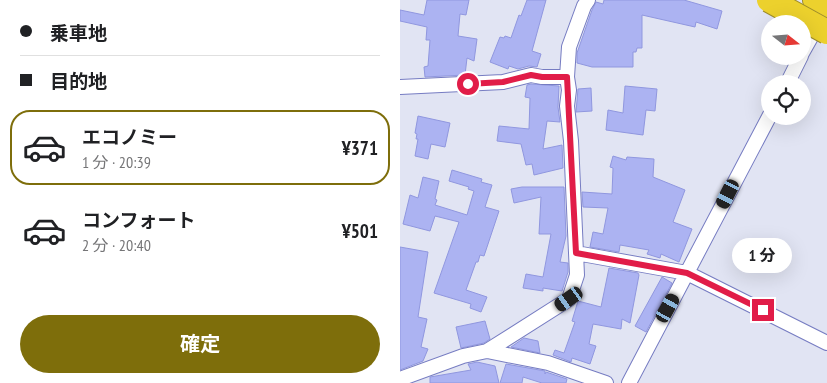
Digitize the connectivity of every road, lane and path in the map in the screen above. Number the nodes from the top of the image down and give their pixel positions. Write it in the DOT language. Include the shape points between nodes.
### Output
graph roads {
  1 [pos="588,0"];
  2 [pos="769,0"];
  3 [pos="816,0"];
  4 [pos="827,7"];
  5 [pos="827,32"];
  6 [pos="811,36"];
  7 [pos="567,77"];
  8 [pos="400,87"];
  9 [pos="765,125"];
  10 [pos="576,253"];
  11 [pos="687,273"];
  12 [pos="827,343"];
  13 [pos="487,351"];
  14 [pos="400,379"];
  15 [pos="606,383"];
  16 [pos="629,383"];
  1 -- 7 [label="street" via="569,47"];
  2 -- 5 [label="highway, bridge"];
  3 -- 4 [label="highway"];
  4 -- 6 [label="street"];
  7 -- 8 [label="street" via="531,75 503,82"];
  7 -- 10 [label="street"];
  9 -- 11 [label="street"];
  10 -- 11 [label="street"];
  10 -- 13 [label="street" via="576,275 569,299"];
  11 -- 12 [label="street"];
  11 -- 16 [label="street"];
  13 -- 14 [label="street" via="463,356"];
  13 -- 15 [label="street" via="548,363"];
}
